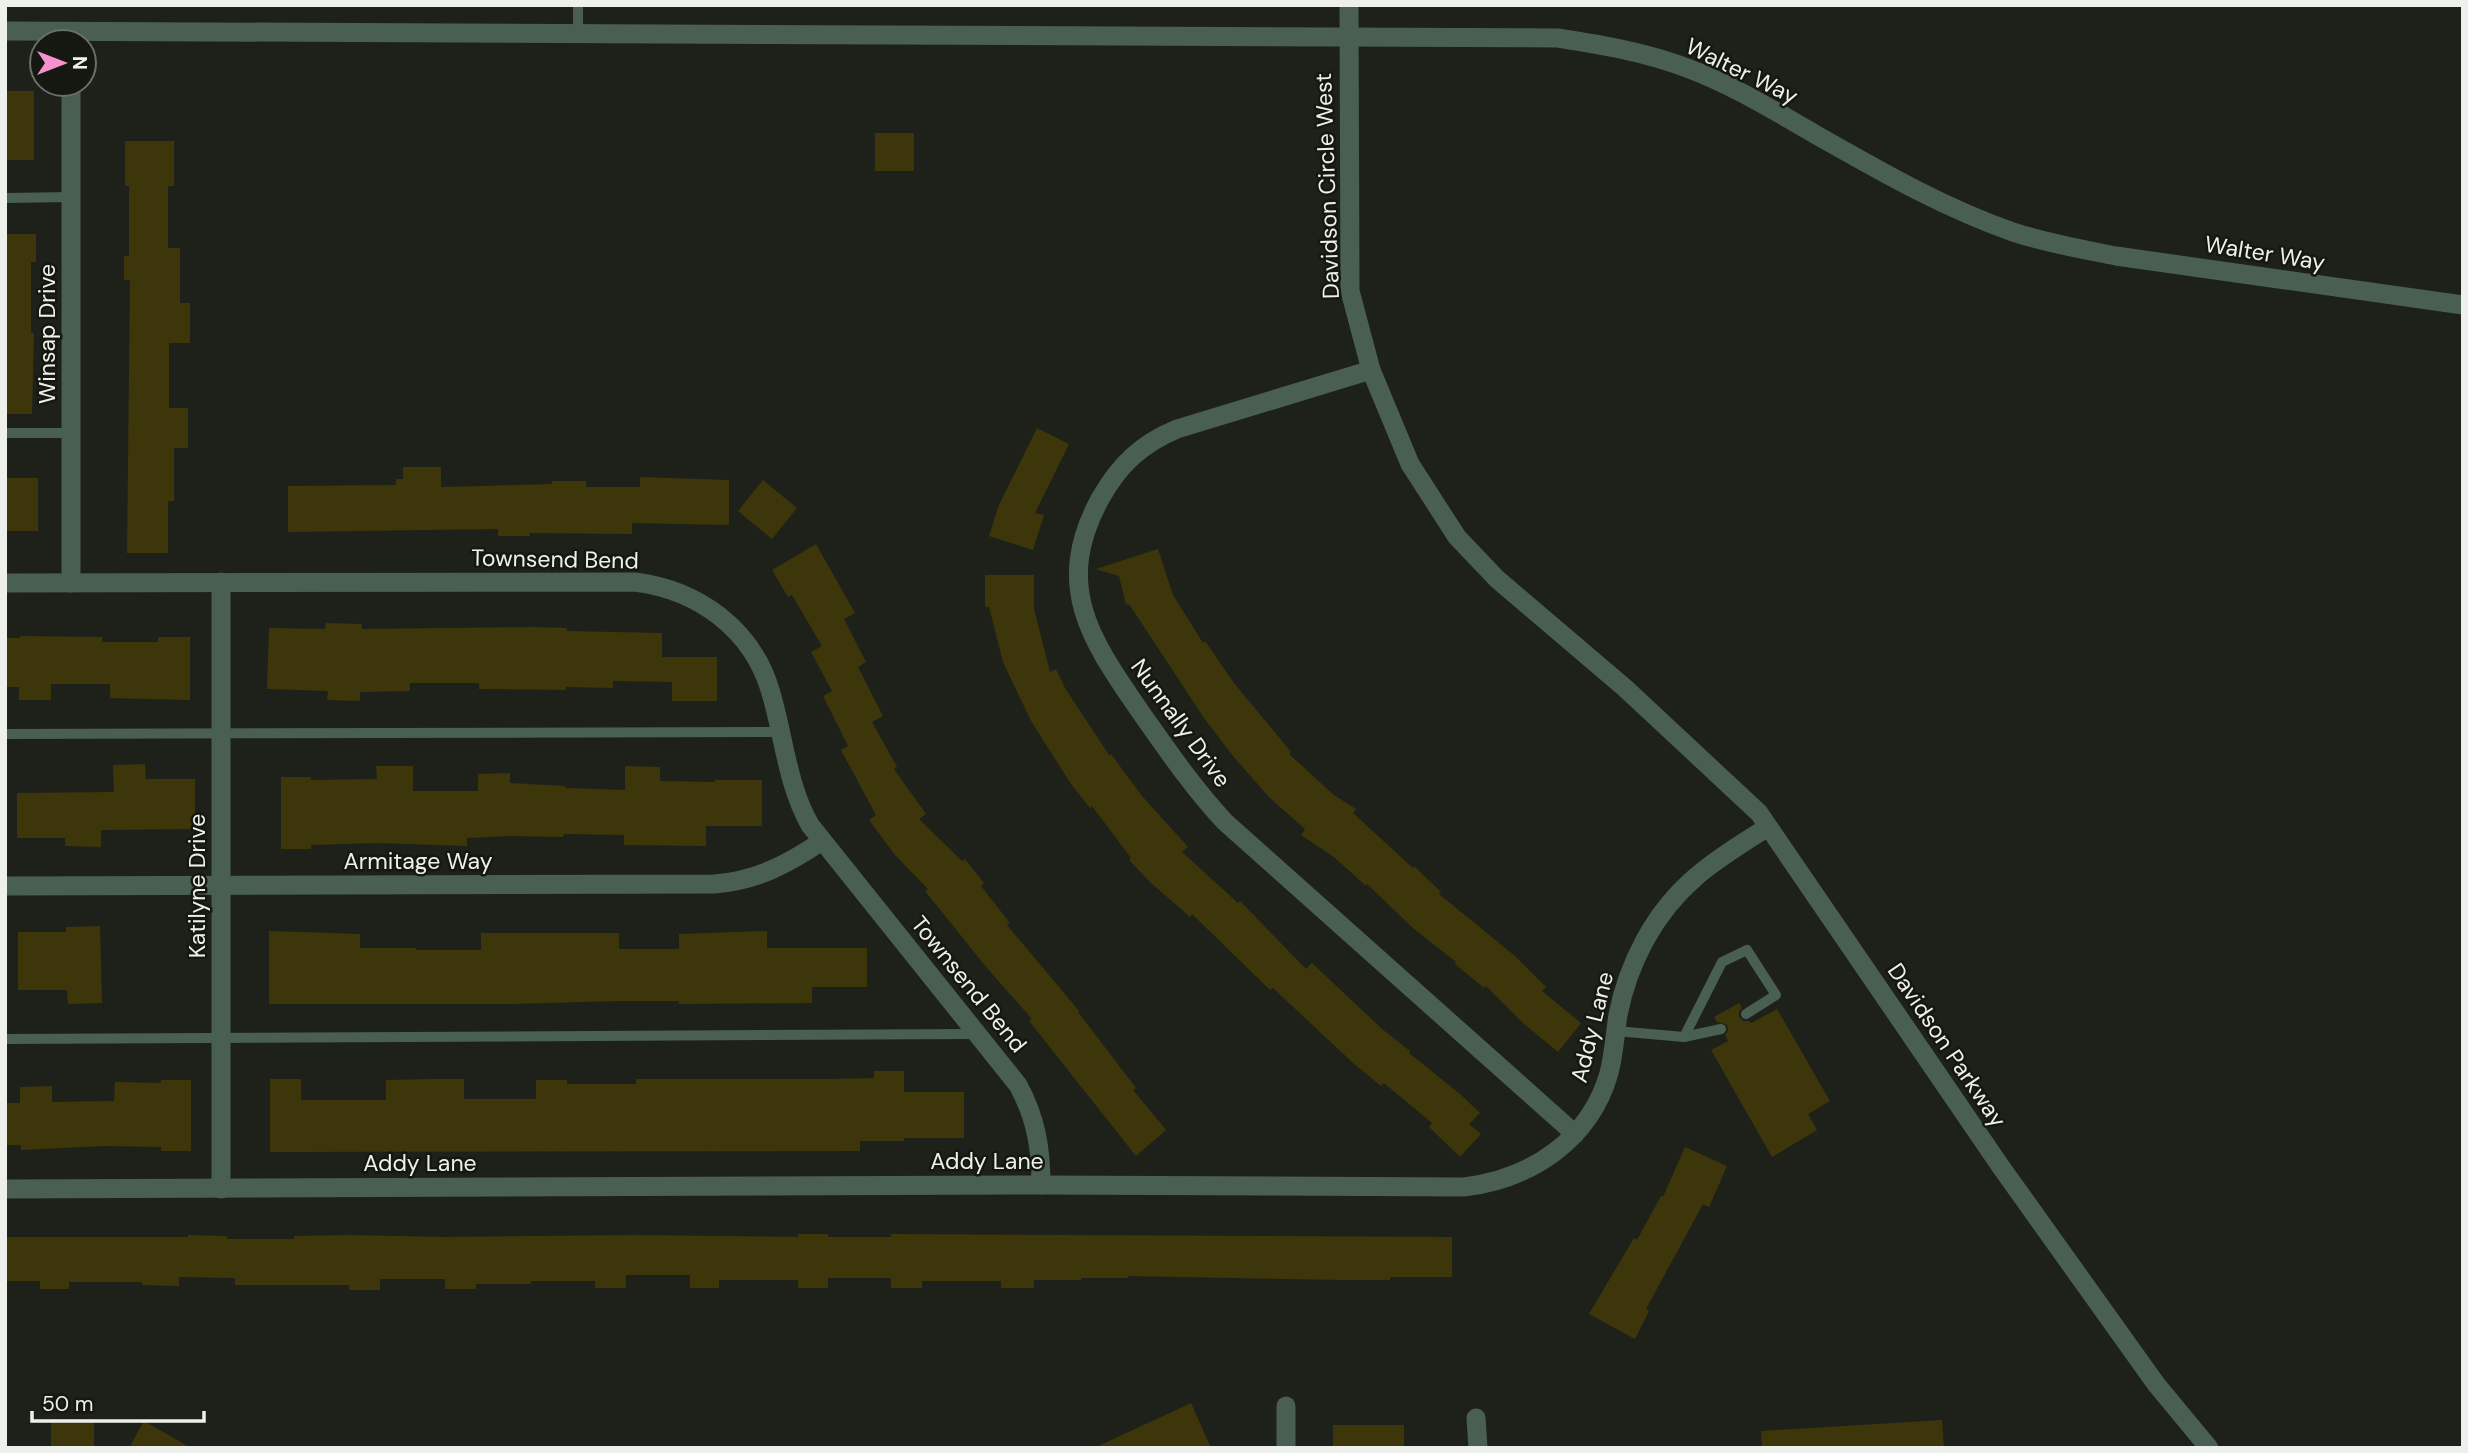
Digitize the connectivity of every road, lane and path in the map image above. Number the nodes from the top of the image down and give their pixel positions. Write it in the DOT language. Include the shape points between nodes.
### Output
graph roads {
  1 [pos="578,5"];
  2 [pos="1349,5"];
  3 [pos="5,31"];
  4 [pos="28,33"];
  5 [pos="578,33"];
  6 [pos="1349,35"];
  7 [pos="98,37"];
  8 [pos="71,98"];
  9 [pos="71,197"];
  10 [pos="5,198"];
  11 [pos="2463,306"];
  12 [pos="1371,370"];
  13 [pos="5,433"];
  14 [pos="71,433"];
  15 [pos="221,582"];
  16 [pos="5,583"];
  17 [pos="71,583"];
  18 [pos="1625,688"];
  19 [pos="780,732"];
  20 [pos="221,733"];
  21 [pos="5,734"];
  22 [pos="1768,827"];
  23 [pos="822,841"];
  24 [pos="5,886"];
  25 [pos="222,886"];
  26 [pos="1746,1014"];
  27 [pos="1721,1029"];
  28 [pos="1616,1031"];
  29 [pos="979,1034"];
  30 [pos="1684,1037"];
  31 [pos="221,1038"];
  32 [pos="5,1039"];
  33 [pos="1575,1134"];
  34 [pos="1041,1185"];
  35 [pos="5,1189"];
  36 [pos="221,1189"];
  37 [pos="1286,1406"];
  38 [pos="1476,1418"];
  39 [pos="1286,1448"];
  40 [pos="1478,1448"];
  41 [pos="2209,1448"];
  1 -- 5 [label="lane"];
  2 -- 6 [label="street, Davidson Circle West"];
  3 -- 4 [label="street, Walter Way"];
  5 -- 6 [label="street, Walter Way"];
  5 -- 7 [label="street, Walter Way"];
  6 -- 11 [label="street, Walter Way" via="1531,36 1620,48 1719,81 1914,189 2013,232 2116,256"];
  6 -- 12 [label="street, Davidson Circle West" via="1350,291"];
  8 -- 9 [label="street, Winsap Drive"];
  9 -- 10 [label="lane"];
  9 -- 14 [label="street, Winsap Drive"];
  12 -- 18 [label="street, Davidson Circle West" via="1410,464 1457,537 1497,579"];
  12 -- 33 [label="street, Nunnally Drive" via="1177,429 1131,456 1110,482 1087,529 1079,572 1085,615 1105,660 1183,773 1225,822"];
  13 -- 14 [label="lane"];
  14 -- 17 [label="street, Winsap Drive"];
  15 -- 17 [label="street, Townsend Bend"];
  15 -- 19 [label="street, Townsend Bend" via="635,582 660,586 703,604 740,635 766,679"];
  15 -- 20 [label="street, Katilyne Drive"];
  16 -- 17 [label="street, Townsend Bend"];
  18 -- 22 [label="street, Davidson Parkway" via="1740,794"];
  19 -- 20 [label="lane"];
  19 -- 23 [label="street, Townsend Bend" via="800,806"];
  20 -- 21 [label="lane"];
  20 -- 25 [label="street, Katilyne Drive"];
  22 -- 28 [label="street, Addy Lane" via="1702,870 1659,917 1633,965"];
  22 -- 41 [label="street, Davidson Parkway" via="2001,1167 2156,1384"];
  23 -- 25 [label="street, Armitage Way" via="777,868 744,880 714,884"];
  23 -- 29 [label="street, Townsend Bend"];
  24 -- 25 [label="street, Armitage Way"];
  25 -- 31 [label="street, Katilyne Drive"];
  26 -- 30 [label="lane" via="1776,995 1747,950 1722,962"];
  27 -- 30 [label="lane"];
  28 -- 30 [label="lane"];
  28 -- 33 [label="street, Addy Lane" via="1604,1088"];
  29 -- 31 [label="lane"];
  29 -- 34 [label="street, Townsend Bend" via="1011,1075 1029,1108 1039,1143"];
  31 -- 32 [label="lane"];
  31 -- 36 [label="street, Katilyne Drive"];
  33 -- 34 [label="street, Addy Lane" via="1550,1157 1518,1175 1464,1187"];
  34 -- 36 [label="street, Addy Lane"];
  35 -- 36 [label="street, Addy Lane"];
  37 -- 39 [label="street"];
  38 -- 40 [label="street"];
}
